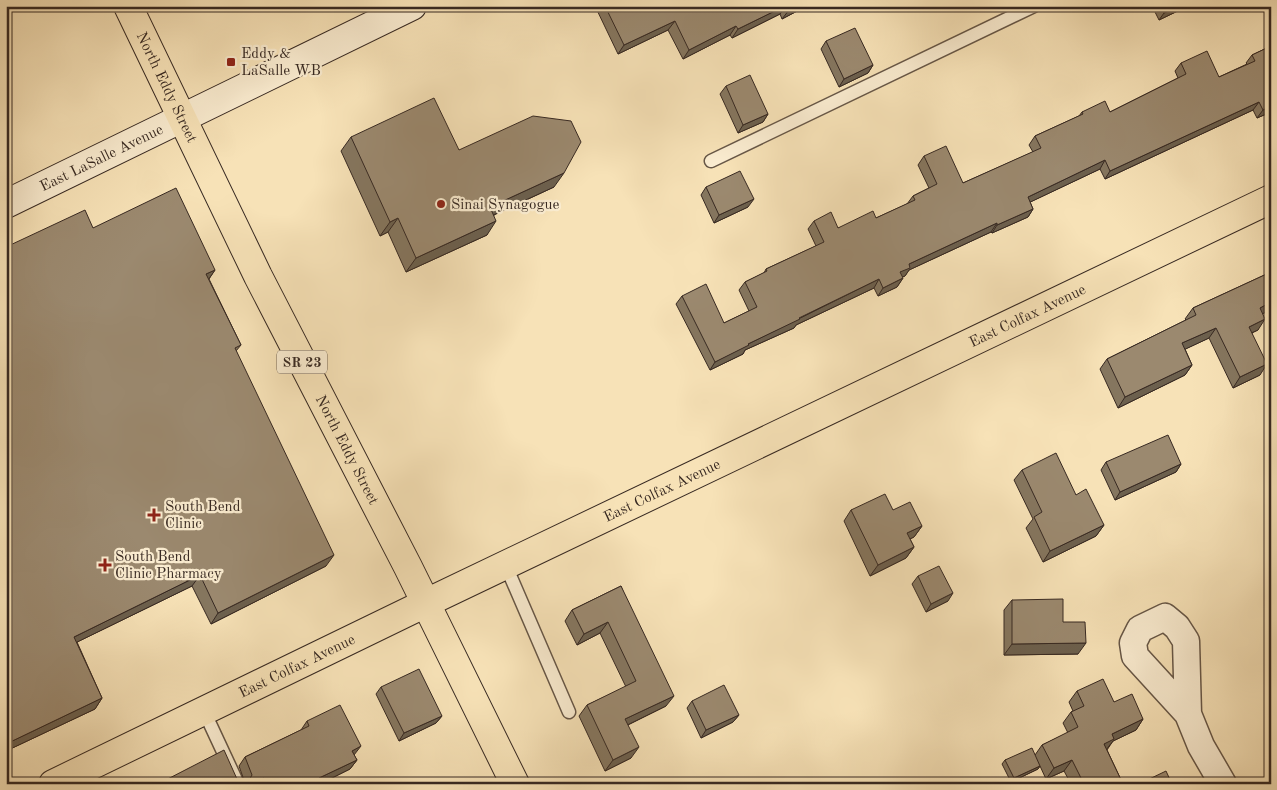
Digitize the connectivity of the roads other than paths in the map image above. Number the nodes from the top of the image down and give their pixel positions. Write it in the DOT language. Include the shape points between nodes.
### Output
graph roads {
  1 [pos="128,6"];
  2 [pos="412,6"];
  3 [pos="1034,6"];
  4 [pos="181,119"];
  5 [pos="711,161"];
  6 [pos="1271,199"];
  7 [pos="6,204"];
  8 [pos="506,566"];
  9 [pos="426,603"];
  10 [pos="204,711"];
  11 [pos="569,712"];
  12 [pos="1188,714"];
  13 [pos="53,784"];
  14 [pos="238,784"];
  15 [pos="515,784"];
  16 [pos="1223,784"];
  1 -- 4 [label="main road, North Eddy Street / SR 23"];
  2 -- 4 [label="street, East LaSalle Avenue"];
  3 -- 5 [label="lane"];
  4 -- 7 [label="street, East LaSalle Avenue"];
  4 -- 9 [label="main road, North Eddy Street / SR 23"];
  6 -- 8 [label="main road, East Colfax Avenue"];
  8 -- 9 [label="main road, East Colfax Avenue"];
  8 -- 11 [label="lane"];
  9 -- 10 [label="main road, East Colfax Avenue"];
  9 -- 15 [label="main road, North Eddy Street / SR 23"];
  10 -- 13 [label="main road, East Colfax Avenue"];
  10 -- 14 [label="lane"];
  12 -- 16 [label="street"];
}
